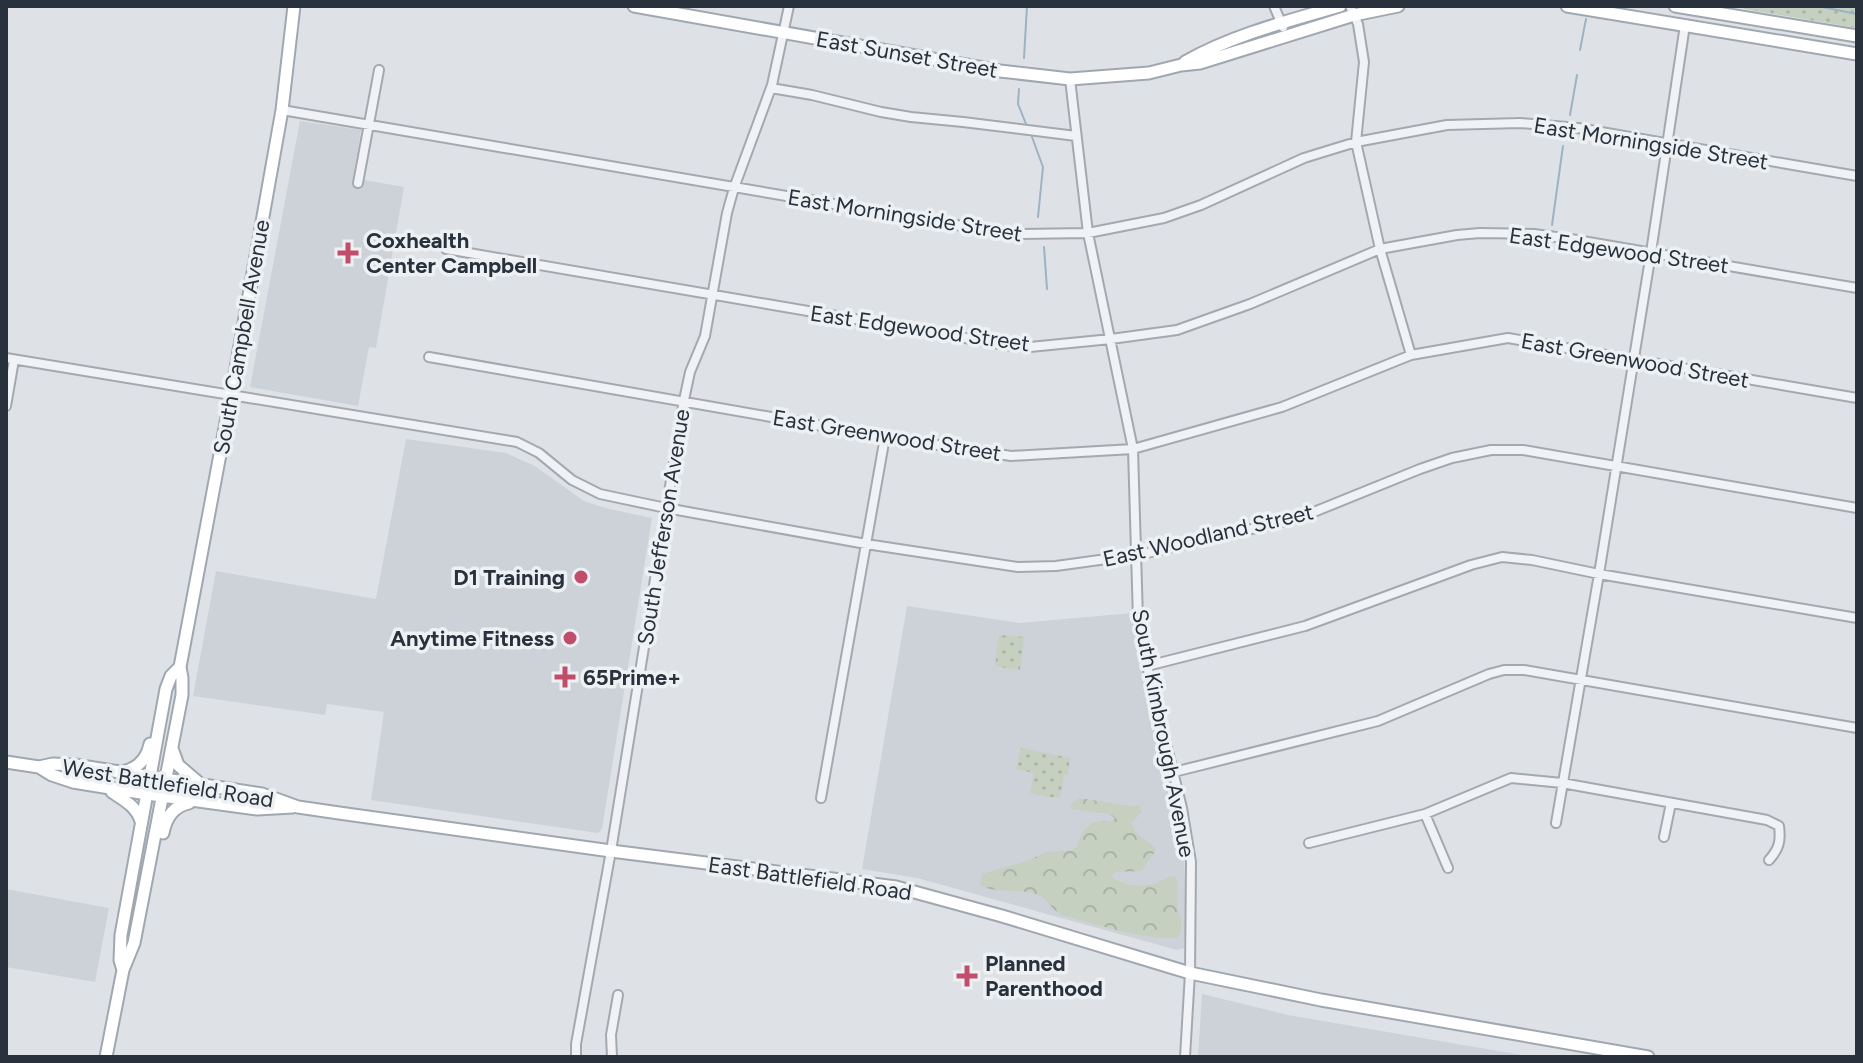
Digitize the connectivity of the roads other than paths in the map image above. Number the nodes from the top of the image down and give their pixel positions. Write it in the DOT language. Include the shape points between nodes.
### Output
graph roads {
  1 [pos="294,6"];
  2 [pos="634,6"];
  3 [pos="789,6"];
  4 [pos="1274,6"];
  5 [pos="1340,6"];
  6 [pos="1398,6"];
  7 [pos="1567,6"];
  8 [pos="1675,6"];
  9 [pos="1352,10"];
  10 [pos="1281,23"];
  11 [pos="1685,25"];
  12 [pos="785,33"];
  13 [pos="1857,36"];
  14 [pos="1287,37"];
  15 [pos="1857,54"];
  16 [pos="1181,65"];
  17 [pos="379,70"];
  18 [pos="1070,79"];
  19 [pos="771,88"];
  20 [pos="282,110"];
  21 [pos="368,125"];
  22 [pos="1076,136"];
  23 [pos="1356,142"];
  24 [pos="1667,144"];
  25 [pos="1857,176"];
  26 [pos="358,183"];
  27 [pos="734,188"];
  28 [pos="1088,233"];
  29 [pos="446,249"];
  30 [pos="1380,249"];
  31 [pos="1651,252"];
  32 [pos="1857,288"];
  33 [pos="713,295"];
  34 [pos="1111,339"];
  35 [pos="1411,355"];
  36 [pos="429,357"];
  37 [pos="10,359"];
  38 [pos="1634,359"];
  39 [pos="231,396"];
  40 [pos="1857,398"];
  41 [pos="684,400"];
  42 [pos="6,406"];
  43 [pos="885,437"];
  44 [pos="1133,449"];
  45 [pos="1616,467"];
  46 [pos="666,508"];
  47 [pos="1857,508"];
  48 [pos="866,544"];
  49 [pos="1138,555"];
  50 [pos="1599,574"];
  51 [pos="1857,618"];
  52 [pos="1147,666"];
  53 [pos="180,667"];
  54 [pos="1580,681"];
  55 [pos="165,698"];
  56 [pos="1857,728"];
  57 [pos="172,748"];
  58 [pos="6,762"];
  59 [pos="39,767"];
  60 [pos="119,772"];
  61 [pos="1174,772"];
  62 [pos="150,778"];
  63 [pos="166,780"];
  64 [pos="1562,783"];
  65 [pos="203,786"];
  66 [pos="104,787"];
  67 [pos="147,794"];
  68 [pos="163,797"];
  69 [pos="821,798"];
  70 [pos="200,802"];
  71 [pos="1671,803"];
  72 [pos="298,807"];
  73 [pos="339,813"];
  74 [pos="1425,814"];
  75 [pos="142,822"];
  76 [pos="1556,823"];
  77 [pos="1664,837"];
  78 [pos="1309,843"];
  79 [pos="611,851"];
  80 [pos="1769,860"];
  81 [pos="1448,868"];
  82 [pos="144,894"];
  83 [pos="123,970"];
  84 [pos="1190,973"];
  85 [pos="618,995"];
  86 [pos="1621,1054"];
  87 [pos="106,1057"];
  88 [pos="576,1057"];
  89 [pos="612,1057"];
  90 [pos="1185,1057"];
  91 [pos="1648,1057"];
  1 -- 20 [label="main road, South Campbell Avenue"];
  2 -- 12 [label="main road, East Sunset Street"];
  3 -- 12 [label="street, South Jefferson Avenue"];
  4 -- 10 [label="street"];
  5 -- 10 [label="main road, East Sunset Street"];
  6 -- 9 [label="main road, East Sunset Street"];
  7 -- 11 [label="main road"];
  8 -- 13 [label="main road"];
  9 -- 14 [label="main road, East Sunset Street"];
  9 -- 23 [label="street" via="1364,62"];
  10 -- 14 [label="street"];
  10 -- 16 [label="main road, East Sunset Street" via="1205,50"];
  11 -- 15 [label="main road"];
  11 -- 24 [label="street"];
  12 -- 18 [label="main road, East Sunset Street"];
  12 -- 19 [label="street, South Jefferson Avenue"];
  14 -- 16 [label="main road, East Sunset Street"];
  16 -- 18 [label="main road, East Sunset Street"];
  17 -- 21 [label="street"];
  18 -- 22 [label="street, South Kimbrough Avenue"];
  19 -- 22 [label="street" via="911,117"];
  19 -- 27 [label="street, South Jefferson Avenue"];
  20 -- 21 [label="street, East Morningside Street"];
  20 -- 39 [label="main road, South Campbell Avenue"];
  21 -- 26 [label="street"];
  21 -- 27 [label="street, East Morningside Street"];
  22 -- 28 [label="street, South Kimbrough Avenue"];
  23 -- 24 [label="street, East Morningside Street" via="1447,125 1520,123"];
  23 -- 28 [label="street, East Morningside Street" via="1304,158 1164,218"];
  23 -- 30 [label="street"];
  24 -- 25 [label="street, East Morningside Street"];
  24 -- 31 [label="street"];
  27 -- 28 [label="street, East Morningside Street" via="986,230"];
  27 -- 33 [label="street, South Jefferson Avenue"];
  28 -- 34 [label="street, South Kimbrough Avenue"];
  29 -- 33 [label="street, East Edgewood Street"];
  30 -- 31 [label="street, East Edgewood Street" via="1457,235 1504,233"];
  30 -- 34 [label="street, East Edgewood Street" via="1177,330"];
  30 -- 35 [label="street"];
  31 -- 32 [label="street, East Edgewood Street"];
  31 -- 38 [label="street"];
  33 -- 34 [label="street, East Edgewood Street" via="1006,345"];
  33 -- 41 [label="street, South Jefferson Avenue"];
  34 -- 44 [label="street, South Kimbrough Avenue"];
  35 -- 38 [label="street, East Greenwood Street" via="1508,338"];
  35 -- 44 [label="street, East Greenwood Street" via="1282,407"];
  36 -- 41 [label="street, East Greenwood Street"];
  37 -- 39 [label="street"];
  37 -- 42 [label="street"];
  38 -- 40 [label="street, East Greenwood Street"];
  38 -- 45 [label="street"];
  39 -- 46 [label="street, East Woodland Street" via="517,442 600,494"];
  39 -- 53 [label="main road, South Campbell Avenue"];
  41 -- 43 [label="street, East Greenwood Street"];
  41 -- 46 [label="street, South Jefferson Avenue"];
  43 -- 44 [label="street, East Greenwood Street" via="1011,456"];
  43 -- 48 [label="street"];
  44 -- 49 [label="street, South Kimbrough Avenue"];
  45 -- 47 [label="street, East Woodland Street"];
  45 -- 49 [label="street, East Woodland Street" via="1523,450 1491,450 1420,469 1299,518"];
  45 -- 50 [label="street"];
  46 -- 48 [label="street, East Woodland Street"];
  46 -- 79 [label="street, South Jefferson Avenue"];
  48 -- 49 [label="street, East Woodland Street" via="1018,567"];
  48 -- 69 [label="street"];
  49 -- 52 [label="street, South Kimbrough Avenue" via="1138,620"];
  50 -- 51 [label="street"];
  50 -- 52 [label="street" via="1502,557 1305,626"];
  50 -- 54 [label="street"];
  52 -- 61 [label="street, South Kimbrough Avenue"];
  53 -- 55 [label="main road, South Campbell Avenue" via="171,676"];
  53 -- 57 [label="main road, South Campbell Avenue" via="182,695"];
  54 -- 56 [label="street"];
  54 -- 61 [label="street" via="1504,670 1378,721"];
  54 -- 64 [label="street"];
  55 -- 60 [label="main road" via="147,755 134,768"];
  55 -- 62 [label="main road, South Campbell Avenue"];
  57 -- 63 [label="main road, South Campbell Avenue"];
  57 -- 65 [label="main road" via="178,765"];
  58 -- 59 [label="main road, West Battlefield Road"];
  59 -- 60 [label="main road, West Battlefield Road" via="75,765"];
  59 -- 66 [label="main road, West Battlefield Road" via="73,782"];
  60 -- 62 [label="main road, West Battlefield Road"];
  61 -- 84 [label="street, South Kimbrough Avenue" via="1191,862"];
  62 -- 63 [label="main road, West Battlefield Road"];
  62 -- 67 [label="main road, South Campbell Avenue"];
  63 -- 65 [label="main road, West Battlefield Road"];
  63 -- 68 [label="main road, South Campbell Avenue"];
  64 -- 71 [label="street"];
  64 -- 74 [label="street" via="1511,778"];
  64 -- 76 [label="street"];
  65 -- 72 [label="main road, West Battlefield Road" via="262,794"];
  66 -- 67 [label="main road, West Battlefield Road"];
  66 -- 75 [label="main road" via="130,803"];
  67 -- 68 [label="main road, West Battlefield Road"];
  67 -- 75 [label="main road, South Campbell Avenue"];
  68 -- 70 [label="main road, West Battlefield Road"];
  68 -- 82 [label="main road, South Campbell Avenue"];
  70 -- 72 [label="main road, West Battlefield Road" via="257,809"];
  70 -- 82 [label="main road" via="181,805 169,816"];
  71 -- 77 [label="street"];
  71 -- 80 [label="street" via="1779,826 1779,850"];
  72 -- 73 [label="main road, West Battlefield Road"];
  73 -- 79 [label="main road, East Battlefield Road"];
  74 -- 78 [label="street"];
  74 -- 81 [label="street"];
  75 -- 83 [label="main road, South Campbell Avenue" via="121,935"];
  79 -- 84 [label="main road, East Battlefield Road" via="896,887"];
  79 -- 88 [label="street, South Jefferson Avenue"];
  82 -- 83 [label="main road, South Campbell Avenue"];
  83 -- 87 [label="main road, South Campbell Avenue"];
  84 -- 86 [label="main road, East Battlefield Road"];
  84 -- 90 [label="street, South Kimbrough Avenue"];
  85 -- 89 [label="street"];
  86 -- 91 [label="main road, East Battlefield Road"];
}
